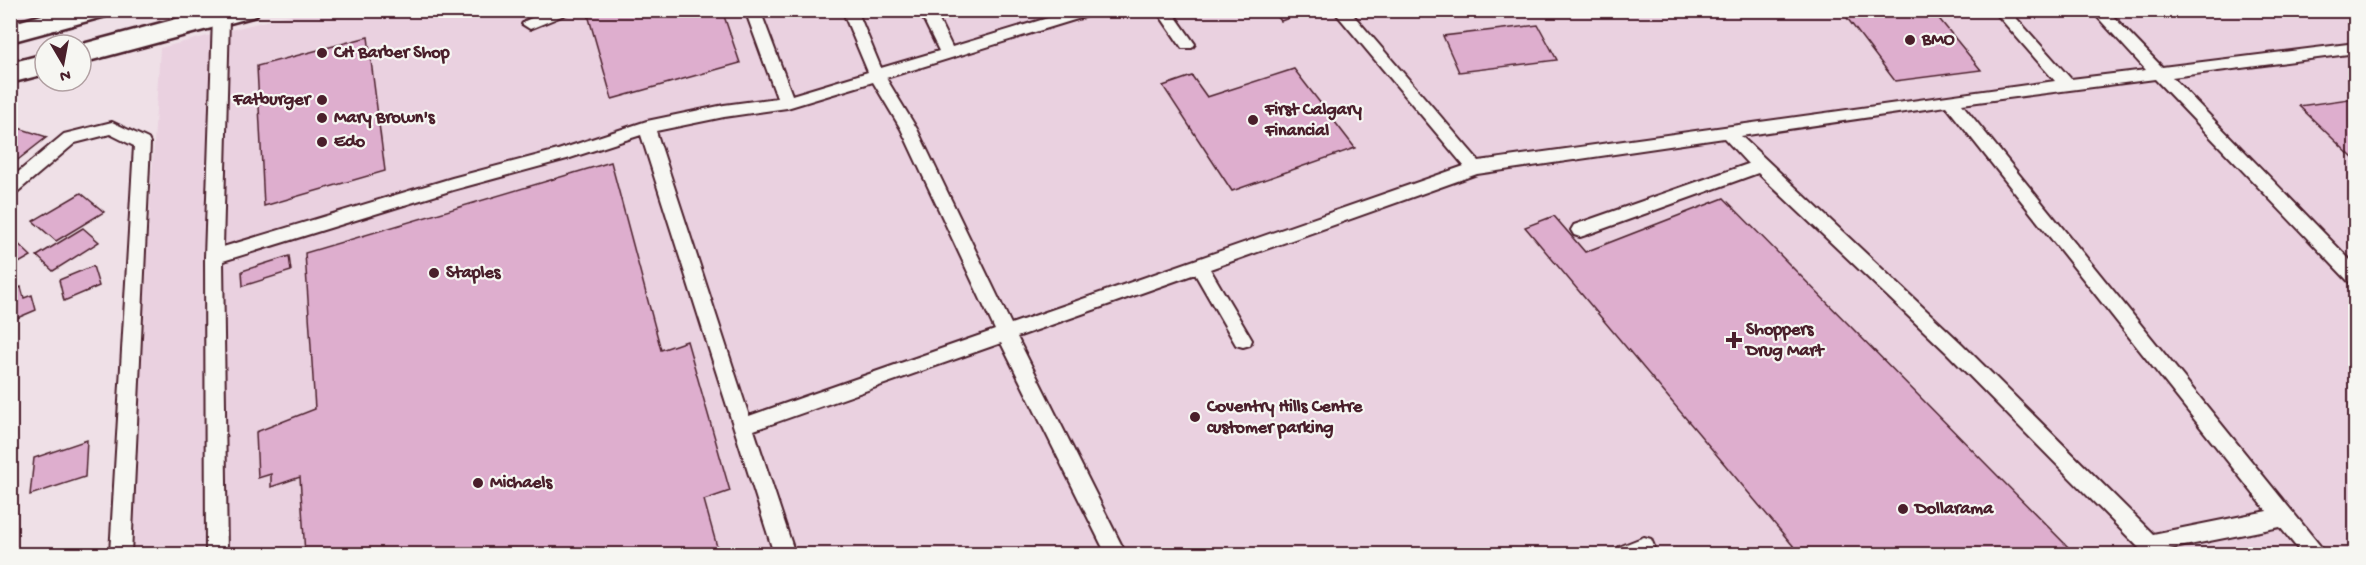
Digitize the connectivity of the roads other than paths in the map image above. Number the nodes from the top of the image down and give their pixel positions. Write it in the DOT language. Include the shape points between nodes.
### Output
graph roads {
  1 [pos="96,10"];
  2 [pos="564,10"];
  3 [pos="752,10"];
  4 [pos="849,10"];
  5 [pos="926,10"];
  6 [pos="1092,10"];
  7 [pos="1163,10"];
  8 [pos="1340,10"];
  9 [pos="2000,10"];
  10 [pos="2098,10"];
  11 [pos="234,14"];
  12 [pos="530,24"];
  13 [pos="10,33"];
  14 [pos="1186,44"];
  15 [pos="2355,48"];
  16 [pos="93,51"];
  17 [pos="947,52"];
  18 [pos="33,67"];
  19 [pos="10,73"];
  20 [pos="2158,74"];
  21 [pos="877,76"];
  22 [pos="2067,85"];
  23 [pos="1950,100"];
  24 [pos="787,102"];
  25 [pos="647,127"];
  26 [pos="1728,132"];
  27 [pos="1760,166"];
  28 [pos="1475,168"];
  29 [pos="10,189"];
  30 [pos="1580,230"];
  31 [pos="214,257"];
  32 [pos="1199,266"];
  33 [pos="2355,278"];
  34 [pos="1006,333"];
  35 [pos="1243,340"];
  36 [pos="743,426"];
  37 [pos="2284,517"];
  38 [pos="2154,549"];
  39 [pos="121,555"];
  40 [pos="216,555"];
  41 [pos="784,555"];
  42 [pos="1116,555"];
  43 [pos="2314,555"];
  1 -- 13 [label="street"];
  2 -- 12 [label="lane"];
  3 -- 24 [label="lane"];
  4 -- 21 [label="lane"];
  5 -- 17 [label="lane"];
  6 -- 17 [label="lane"];
  7 -- 14 [label="lane"];
  8 -- 28 [label="lane"];
  9 -- 22 [label="lane"];
  10 -- 20 [label="lane"];
  11 -- 16 [label="street"];
  11 -- 31 [label="lane"];
  15 -- 20 [label="lane"];
  17 -- 21 [label="lane"];
  18 -- 19 [label="street"];
  20 -- 22 [label="lane"];
  20 -- 33 [label="lane"];
  21 -- 24 [label="lane"];
  21 -- 34 [label="lane" via="909,129"];
  22 -- 23 [label="lane"];
  23 -- 26 [label="lane"];
  23 -- 37 [label="lane"];
  24 -- 25 [label="lane"];
  25 -- 31 [label="lane"];
  25 -- 36 [label="lane"];
  26 -- 27 [label="lane"];
  26 -- 28 [label="lane"];
  27 -- 30 [label="lane"];
  27 -- 38 [label="lane" via="1954,348"];
  28 -- 32 [label="lane"];
  29 -- 39 [label="lane" via="70,138 112,128 142,143"];
  31 -- 40 [label="lane"];
  32 -- 34 [label="lane"];
  32 -- 35 [label="lane"];
  34 -- 36 [label="lane"];
  34 -- 42 [label="lane"];
  36 -- 41 [label="lane"];
  37 -- 38 [label="lane"];
  37 -- 43 [label="lane"];
}
